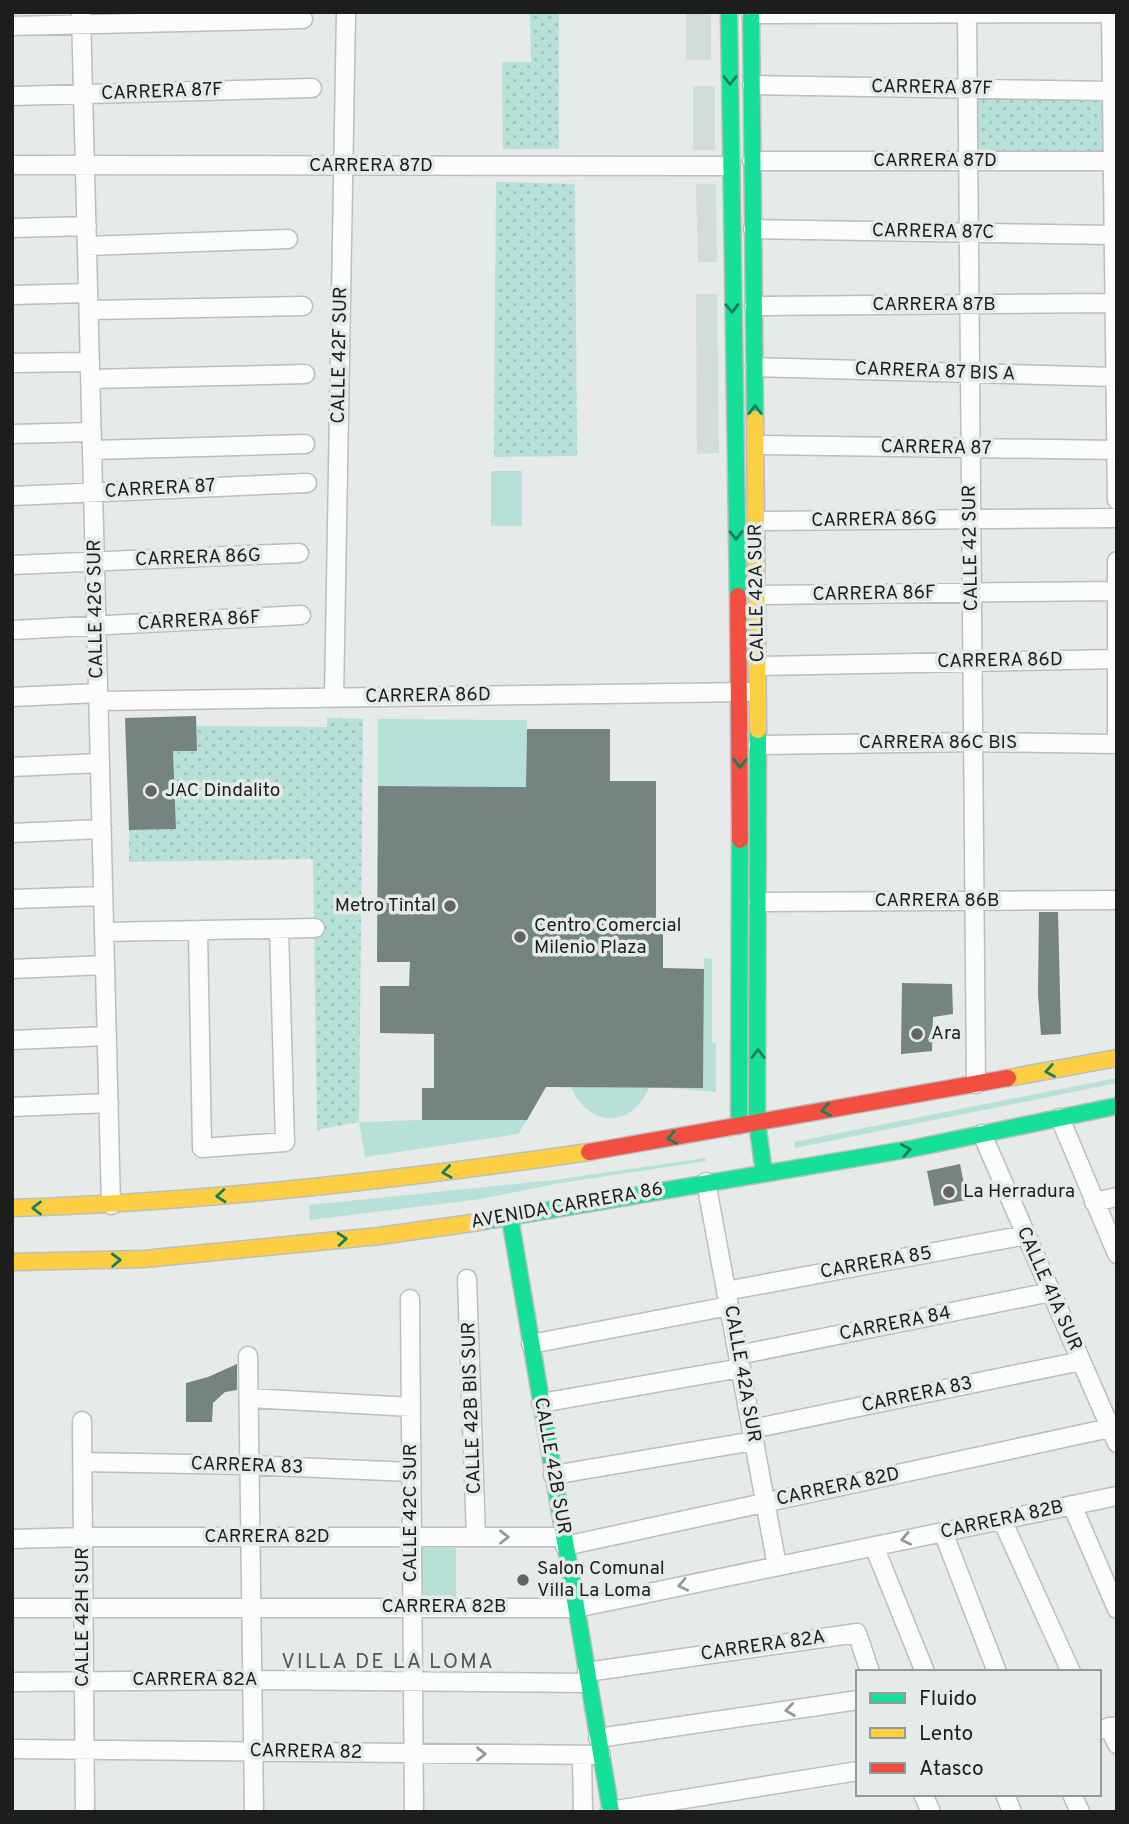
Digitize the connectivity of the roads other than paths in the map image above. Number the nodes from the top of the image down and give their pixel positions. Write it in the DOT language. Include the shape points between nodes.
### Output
graph roads {
  1 [pos="346,12"];
  2 [pos="729,12"];
  3 [pos="751,13"];
  4 [pos="967,13"];
  5 [pos="1111,13"];
  6 [pos="81,18"];
  7 [pos="303,19"];
  8 [pos="12,26"];
  9 [pos="1114,45"];
  10 [pos="752,85"];
  11 [pos="312,88"];
  12 [pos="967,88"];
  13 [pos="83,94"];
  14 [pos="12,96"];
  15 [pos="1113,97"];
  16 [pos="752,161"];
  17 [pos="968,161"];
  18 [pos="1114,161"];
  19 [pos="12,165"];
  20 [pos="85,165"];
  21 [pos="343,166"];
  22 [pos="730,166"];
  23 [pos="87,226"];
  24 [pos="12,228"];
  25 [pos="753,229"];
  26 [pos="969,233"];
  27 [pos="1113,235"];
  28 [pos="288,239"];
  29 [pos="87,246"];
  30 [pos="1115,271"];
  31 [pos="12,295"];
  32 [pos="88,302"];
  33 [pos="1114,303"];
  34 [pos="969,304"];
  35 [pos="303,306"];
  36 [pos="754,306"];
  37 [pos="1116,332"];
  38 [pos="12,363"];
  39 [pos="755,367"];
  40 [pos="90,370"];
  41 [pos="970,373"];
  42 [pos="305,374"];
  43 [pos="1116,384"];
  44 [pos="12,434"];
  45 [pos="92,441"];
  46 [pos="305,444"];
  47 [pos="756,445"];
  48 [pos="970,449"];
  49 [pos="1116,450"];
  50 [pos="307,482"];
  51 [pos="93,492"];
  52 [pos="12,496"];
  53 [pos="1117,500"];
  54 [pos="1117,518"];
  55 [pos="971,519"];
  56 [pos="757,521"];
  57 [pos="299,554"];
  58 [pos="1117,561"];
  59 [pos="95,562"];
  60 [pos="12,565"];
  61 [pos="1116,591"];
  62 [pos="972,592"];
  63 [pos="757,595"];
  64 [pos="301,615"];
  65 [pos="1116,621"];
  66 [pos="97,626"];
  67 [pos="12,630"];
  68 [pos="1116,659"];
  69 [pos="972,662"];
  70 [pos="758,666"];
  71 [pos="1116,687"];
  72 [pos="739,692"];
  73 [pos="758,692"];
  74 [pos="12,697"];
  75 [pos="98,697"];
  76 [pos="334,698"];
  77 [pos="973,742"];
  78 [pos="1117,743"];
  79 [pos="758,745"];
  80 [pos="100,763"];
  81 [pos="12,767"];
  82 [pos="102,829"];
  83 [pos="12,833"];
  84 [pos="103,896"];
  85 [pos="12,900"];
  86 [pos="1117,900"];
  87 [pos="974,901"];
  88 [pos="758,902"];
  89 [pos="315,928"];
  90 [pos="279,929"];
  91 [pos="198,930"];
  92 [pos="104,932"];
  93 [pos="105,965"];
  94 [pos="12,969"];
  95 [pos="107,1036"];
  96 [pos="12,1040"];
  97 [pos="1117,1058"];
  98 [pos="976,1084"];
  99 [pos="109,1103"];
  100 [pos="1117,1106"];
  101 [pos="12,1107"];
  102 [pos="1060,1118"];
  103 [pos="757,1122"];
  104 [pos="739,1126"];
  105 [pos="982,1134"];
  106 [pos="764,1173"];
  107 [pos="706,1182"];
  108 [pos="1117,1198"];
  109 [pos="1094,1202"];
  110 [pos="111,1205"];
  111 [pos="12,1208"];
  112 [pos="510,1218"];
  113 [pos="1026,1235"];
  114 [pos="1117,1254"];
  115 [pos="14,1269"];
  116 [pos="467,1279"];
  117 [pos="1051,1292"];
  118 [pos="728,1298"];
  119 [pos="410,1299"];
  120 [pos="531,1344"];
  121 [pos="248,1356"];
  122 [pos="740,1362"];
  123 [pos="1081,1362"];
  124 [pos="249,1398"];
  125 [pos="541,1403"];
  126 [pos="411,1407"];
  127 [pos="82,1422"];
  128 [pos="753,1435"];
  129 [pos="1113,1436"];
  130 [pos="82,1462"];
  131 [pos="250,1465"];
  132 [pos="411,1472"];
  133 [pos="553,1475"];
  134 [pos="1117,1496"];
  135 [pos="766,1503"];
  136 [pos="1072,1505"];
  137 [pos="1002,1520"];
  138 [pos="943,1532"];
  139 [pos="83,1537"];
  140 [pos="251,1537"];
  141 [pos="411,1537"];
  142 [pos="476,1537"];
  143 [pos="12,1539"];
  144 [pos="564,1542"];
  145 [pos="874,1546"];
  146 [pos="777,1566"];
  147 [pos="83,1606"];
  148 [pos="252,1607"];
  149 [pos="412,1607"];
  150 [pos="12,1608"];
  151 [pos="576,1608"];
  152 [pos="1117,1609"];
  153 [pos="869,1670"];
  154 [pos="924,1670"];
  155 [pos="996,1670"];
  156 [pos="1070,1670"];
  157 [pos="587,1678"];
  158 [pos="252,1680"];
  159 [pos="83,1681"];
  160 [pos="412,1681"];
  161 [pos="12,1682"];
  162 [pos="856,1700"];
  163 [pos="12,1749"];
  164 [pos="84,1749"];
  165 [pos="594,1749"];
  166 [pos="252,1752"];
  167 [pos="412,1754"];
  168 [pos="856,1771"];
  169 [pos="924,1796"];
  170 [pos="1073,1796"];
  171 [pos="610,1811"];
  172 [pos="85,1812"];
  173 [pos="254,1812"];
  174 [pos="414,1812"];
  175 [pos="583,1812"];
  176 [pos="931,1812"];
  177 [pos="1080,1812"];
  1 -- 21 [label="street, CALLE 42F SUR"];
  2 -- 22 [label="street, CALLE 42A SUR, one-way"];
  3 -- 4 [label="street"];
  3 -- 10 [label="street, CALLE 42A SUR"];
  4 -- 5 [label="street"];
  4 -- 12 [label="street, CALLE 42 SUR"];
  5 -- 9 [label="street"];
  6 -- 7 [label="street"];
  6 -- 8 [label="street"];
  6 -- 13 [label="street, CALLE 42G SUR"];
  9 -- 15 [label="street"];
  10 -- 12 [label="street, CARRERA 87F"];
  10 -- 16 [label="street, CALLE 42A SUR"];
  11 -- 13 [label="street, CARRERA 87F"];
  12 -- 15 [label="street, CARRERA 87F"];
  12 -- 17 [label="street, CALLE 42 SUR"];
  13 -- 14 [label="street, CARRERA 87F"];
  13 -- 20 [label="street, CALLE 42G SUR"];
  15 -- 18 [label="street"];
  16 -- 17 [label="street, CARRERA 87D"];
  16 -- 25 [label="street, CALLE 42A SUR"];
  17 -- 18 [label="street, CARRERA 87D"];
  17 -- 26 [label="street, CALLE 42 SUR"];
  18 -- 27 [label="street"];
  19 -- 20 [label="street, CARRERA 87D"];
  20 -- 21 [label="street, CARRERA 87D"];
  20 -- 23 [label="street, CALLE 42G SUR"];
  21 -- 22 [label="street, CARRERA 87D"];
  21 -- 76 [label="street, CALLE 42F SUR"];
  22 -- 72 [label="street, CALLE 42A SUR, one-way"];
  23 -- 24 [label="street"];
  23 -- 29 [label="street, CALLE 42G SUR"];
  25 -- 26 [label="street, CARRERA 87C"];
  25 -- 36 [label="street, CALLE 42A SUR"];
  26 -- 27 [label="street, CARRERA 87C"];
  26 -- 34 [label="street, CALLE 42 SUR"];
  27 -- 30 [label="street"];
  28 -- 29 [label="street"];
  29 -- 32 [label="street, CALLE 42G SUR"];
  30 -- 33 [label="street"];
  31 -- 32 [label="street"];
  32 -- 35 [label="street"];
  32 -- 40 [label="street, CALLE 42G SUR"];
  33 -- 34 [label="street, CARRERA 87B"];
  33 -- 37 [label="street"];
  34 -- 36 [label="street, CARRERA 87B"];
  34 -- 41 [label="street, CALLE 42 SUR"];
  36 -- 39 [label="street, CALLE 42A SUR"];
  37 -- 43 [label="street"];
  38 -- 40 [label="street"];
  39 -- 41 [label="street, CARRERA 87 BIS A"];
  47 -- 39 [label="street, CALLE 42A SUR, one-way"];
  40 -- 42 [label="street"];
  40 -- 45 [label="street, CALLE 42G SUR"];
  41 -- 43 [label="street, CARRERA 87 BIS A"];
  41 -- 48 [label="street, CALLE 42 SUR"];
  43 -- 49 [label="street"];
  44 -- 45 [label="street"];
  45 -- 46 [label="street"];
  45 -- 51 [label="street, CALLE 42G SUR"];
  47 -- 48 [label="street, CARRERA 87"];
  47 -- 56 [label="street, CALLE 42A SUR"];
  48 -- 49 [label="street, CARRERA 87"];
  48 -- 55 [label="street, CALLE 42 SUR"];
  49 -- 53 [label="street"];
  50 -- 51 [label="street, CARRERA 87"];
  51 -- 52 [label="street, CARRERA 87"];
  51 -- 59 [label="street, CALLE 42G SUR"];
  54 -- 55 [label="street, CARRERA 86G"];
  55 -- 56 [label="street, CARRERA 86G"];
  55 -- 62 [label="street, CALLE 42 SUR"];
  56 -- 63 [label="street, CALLE 42A SUR"];
  57 -- 59 [label="street, CARRERA 86G"];
  58 -- 61 [label="street"];
  59 -- 60 [label="street, CARRERA 86G"];
  59 -- 66 [label="street, CALLE 42G SUR"];
  61 -- 62 [label="street, CARRERA 86F"];
  61 -- 65 [label="street"];
  62 -- 63 [label="street, CARRERA 86F"];
  62 -- 69 [label="street, CALLE 42 SUR"];
  63 -- 70 [label="street, CALLE 42A SUR"];
  64 -- 66 [label="street, CARRERA 86F"];
  65 -- 68 [label="street"];
  66 -- 67 [label="street, CARRERA 86F"];
  66 -- 75 [label="street, CALLE 42G SUR"];
  68 -- 69 [label="street, CARRERA 86D"];
  68 -- 71 [label="street"];
  69 -- 70 [label="street, CARRERA 86D"];
  69 -- 77 [label="street, CALLE 42 SUR"];
  70 -- 73 [label="street, CALLE 42A SUR"];
  71 -- 78 [label="street"];
  72 -- 73 [label="street, CARRERA 86D"];
  72 -- 76 [label="street, CARRERA 86D"];
  72 -- 104 [label="street, CALLE 42A SUR, one-way"];
  73 -- 79 [label="street, CALLE 42A SUR"];
  74 -- 75 [label="street, CARRERA 86D"];
  75 -- 76 [label="street, CARRERA 86D"];
  75 -- 80 [label="street, CALLE 42G SUR"];
  77 -- 78 [label="street, CARRERA 86C BIS"];
  77 -- 79 [label="street, CARRERA 86C BIS"];
  77 -- 87 [label="street, CALLE 42 SUR"];
  79 -- 88 [label="street, CALLE 42A SUR"];
  80 -- 81 [label="street"];
  80 -- 82 [label="street, CALLE 42G SUR"];
  82 -- 83 [label="street"];
  82 -- 84 [label="street, CALLE 42G SUR"];
  84 -- 85 [label="street"];
  84 -- 92 [label="street, CALLE 42G SUR"];
  86 -- 87 [label="street, CARRERA 86B"];
  87 -- 88 [label="street, CARRERA 86B"];
  87 -- 98 [label="street, CALLE 42 SUR"];
  103 -- 88 [label="street, CALLE 42A SUR, one-way"];
  89 -- 90 [label="street"];
  90 -- 91 [label="street"];
  90 -- 91 [label="street" via="285,1142 202,1148"];
  91 -- 92 [label="street"];
  92 -- 93 [label="street, CALLE 42G SUR"];
  93 -- 94 [label="street"];
  93 -- 95 [label="street, CALLE 42G SUR"];
  95 -- 96 [label="street"];
  95 -- 99 [label="street, CALLE 42G SUR"];
  97 -- 98 [label="street, one-way"];
  98 -- 103 [label="street, one-way"];
  99 -- 101 [label="street"];
  99 -- 110 [label="street, CALLE 42G SUR"];
  100 -- 102 [label="street, AVENIDA CARRERA 86"];
  102 -- 105 [label="street, AVENIDA CARRERA 86"];
  102 -- 109 [label="street"];
  103 -- 104 [label="street"];
  103 -- 106 [label="street, CALLE 42A SUR"];
  104 -- 110 [label="street, one-way" via="422,1176"];
  106 -- 105 [label="street, AVENIDA CARRERA 86, one-way"];
  105 -- 113 [label="street, CALLE 41A SUR"];
  106 -- 107 [label="street, AVENIDA CARRERA 86"];
  107 -- 112 [label="street, AVENIDA CARRERA 86"];
  107 -- 118 [label="street, CALLE 42A SUR"];
  108 -- 109 [label="street"];
  109 -- 114 [label="street"];
  110 -- 111 [label="street, one-way"];
  115 -- 112 [label="street, AVENIDA CARRERA 86, one-way" via="48,1262 144,1259 379,1236"];
  112 -- 120 [label="street, CALLE 42B SUR"];
  113 -- 117 [label="street, CALLE 41A SUR"];
  113 -- 118 [label="street, CARRERA 85"];
  116 -- 142 [label="street, CALLE 42B BIS SUR"];
  117 -- 122 [label="street, CARRERA 84"];
  117 -- 123 [label="street, CALLE 41A SUR"];
  118 -- 120 [label="street, CARRERA 85"];
  118 -- 122 [label="street, CALLE 42A SUR"];
  119 -- 126 [label="street, CALLE 42C SUR"];
  120 -- 125 [label="street, CALLE 42B SUR"];
  121 -- 124 [label="street"];
  122 -- 125 [label="street, CARRERA 84"];
  122 -- 128 [label="street, CALLE 42A SUR"];
  123 -- 128 [label="street, CARRERA 83"];
  123 -- 129 [label="street, CALLE 41A SUR"];
  124 -- 126 [label="street"];
  124 -- 131 [label="street"];
  125 -- 133 [label="street, CALLE 42B SUR"];
  126 -- 132 [label="street, CALLE 42C SUR"];
  127 -- 130 [label="street, CALLE 42H SUR"];
  128 -- 133 [label="street, CARRERA 83"];
  128 -- 135 [label="street, CALLE 42A SUR"];
  129 -- 135 [label="street, CARRERA 82D"];
  130 -- 131 [label="street, CARRERA 83"];
  130 -- 139 [label="street, CALLE 42H SUR"];
  131 -- 132 [label="street, CARRERA 83"];
  131 -- 140 [label="street"];
  132 -- 141 [label="street, CALLE 42C SUR"];
  133 -- 144 [label="street, CALLE 42B SUR"];
  134 -- 136 [label="street, CARRERA 82B"];
  135 -- 144 [label="street, CARRERA 82D"];
  135 -- 146 [label="street, CALLE 42A SUR"];
  136 -- 137 [label="street, CARRERA 82B"];
  136 -- 152 [label="street"];
  137 -- 138 [label="street, CARRERA 82B"];
  137 -- 156 [label="street"];
  138 -- 145 [label="street, CARRERA 82B, one-way"];
  138 -- 155 [label="street"];
  139 -- 140 [label="street, CARRERA 82D"];
  139 -- 143 [label="street, CARRERA 82D"];
  139 -- 147 [label="street, CALLE 42H SUR"];
  140 -- 141 [label="street, CARRERA 82D"];
  140 -- 148 [label="street"];
  141 -- 142 [label="street, CARRERA 82D"];
  141 -- 149 [label="street, CALLE 42C SUR"];
  142 -- 144 [label="street, CARRERA 82D, one-way"];
  144 -- 151 [label="street, CALLE 42B SUR"];
  145 -- 146 [label="street, CARRERA 82B"];
  145 -- 154 [label="street"];
  146 -- 151 [label="street, CARRERA 82B, one-way"];
  147 -- 148 [label="street, CARRERA 82B"];
  147 -- 150 [label="street, CARRERA 82B"];
  147 -- 159 [label="street, CALLE 42H SUR"];
  148 -- 149 [label="street, CARRERA 82B"];
  148 -- 158 [label="street"];
  149 -- 151 [label="street, CARRERA 82B"];
  149 -- 160 [label="street, CALLE 42C SUR"];
  151 -- 157 [label="street, CALLE 42B SUR"];
  153 -- 157 [label="street, CARRERA 82A" via="856,1633"];
  157 -- 160 [label="street, CARRERA 82A"];
  157 -- 165 [label="street, CALLE 42B SUR"];
  158 -- 159 [label="street, CARRERA 82A"];
  158 -- 160 [label="street, CARRERA 82A"];
  158 -- 166 [label="street"];
  159 -- 161 [label="street, CARRERA 82A"];
  159 -- 164 [label="street, CALLE 42H SUR"];
  160 -- 167 [label="street, CALLE 42C SUR"];
  162 -- 165 [label="street, CARRERA 82, one-way"];
  163 -- 164 [label="street, CARRERA 82"];
  164 -- 166 [label="street, CARRERA 82"];
  164 -- 172 [label="street, CALLE 42H SUR"];
  167 -- 165 [label="street, CARRERA 82, one-way"];
  165 -- 171 [label="street"];
  165 -- 175 [label="street, CALLE 42B SUR"];
  166 -- 167 [label="street, CARRERA 82"];
  166 -- 173 [label="street"];
  167 -- 174 [label="street, CALLE 42C SUR"];
  168 -- 171 [label="street"];
  169 -- 176 [label="street"];
  170 -- 177 [label="street"];
}
